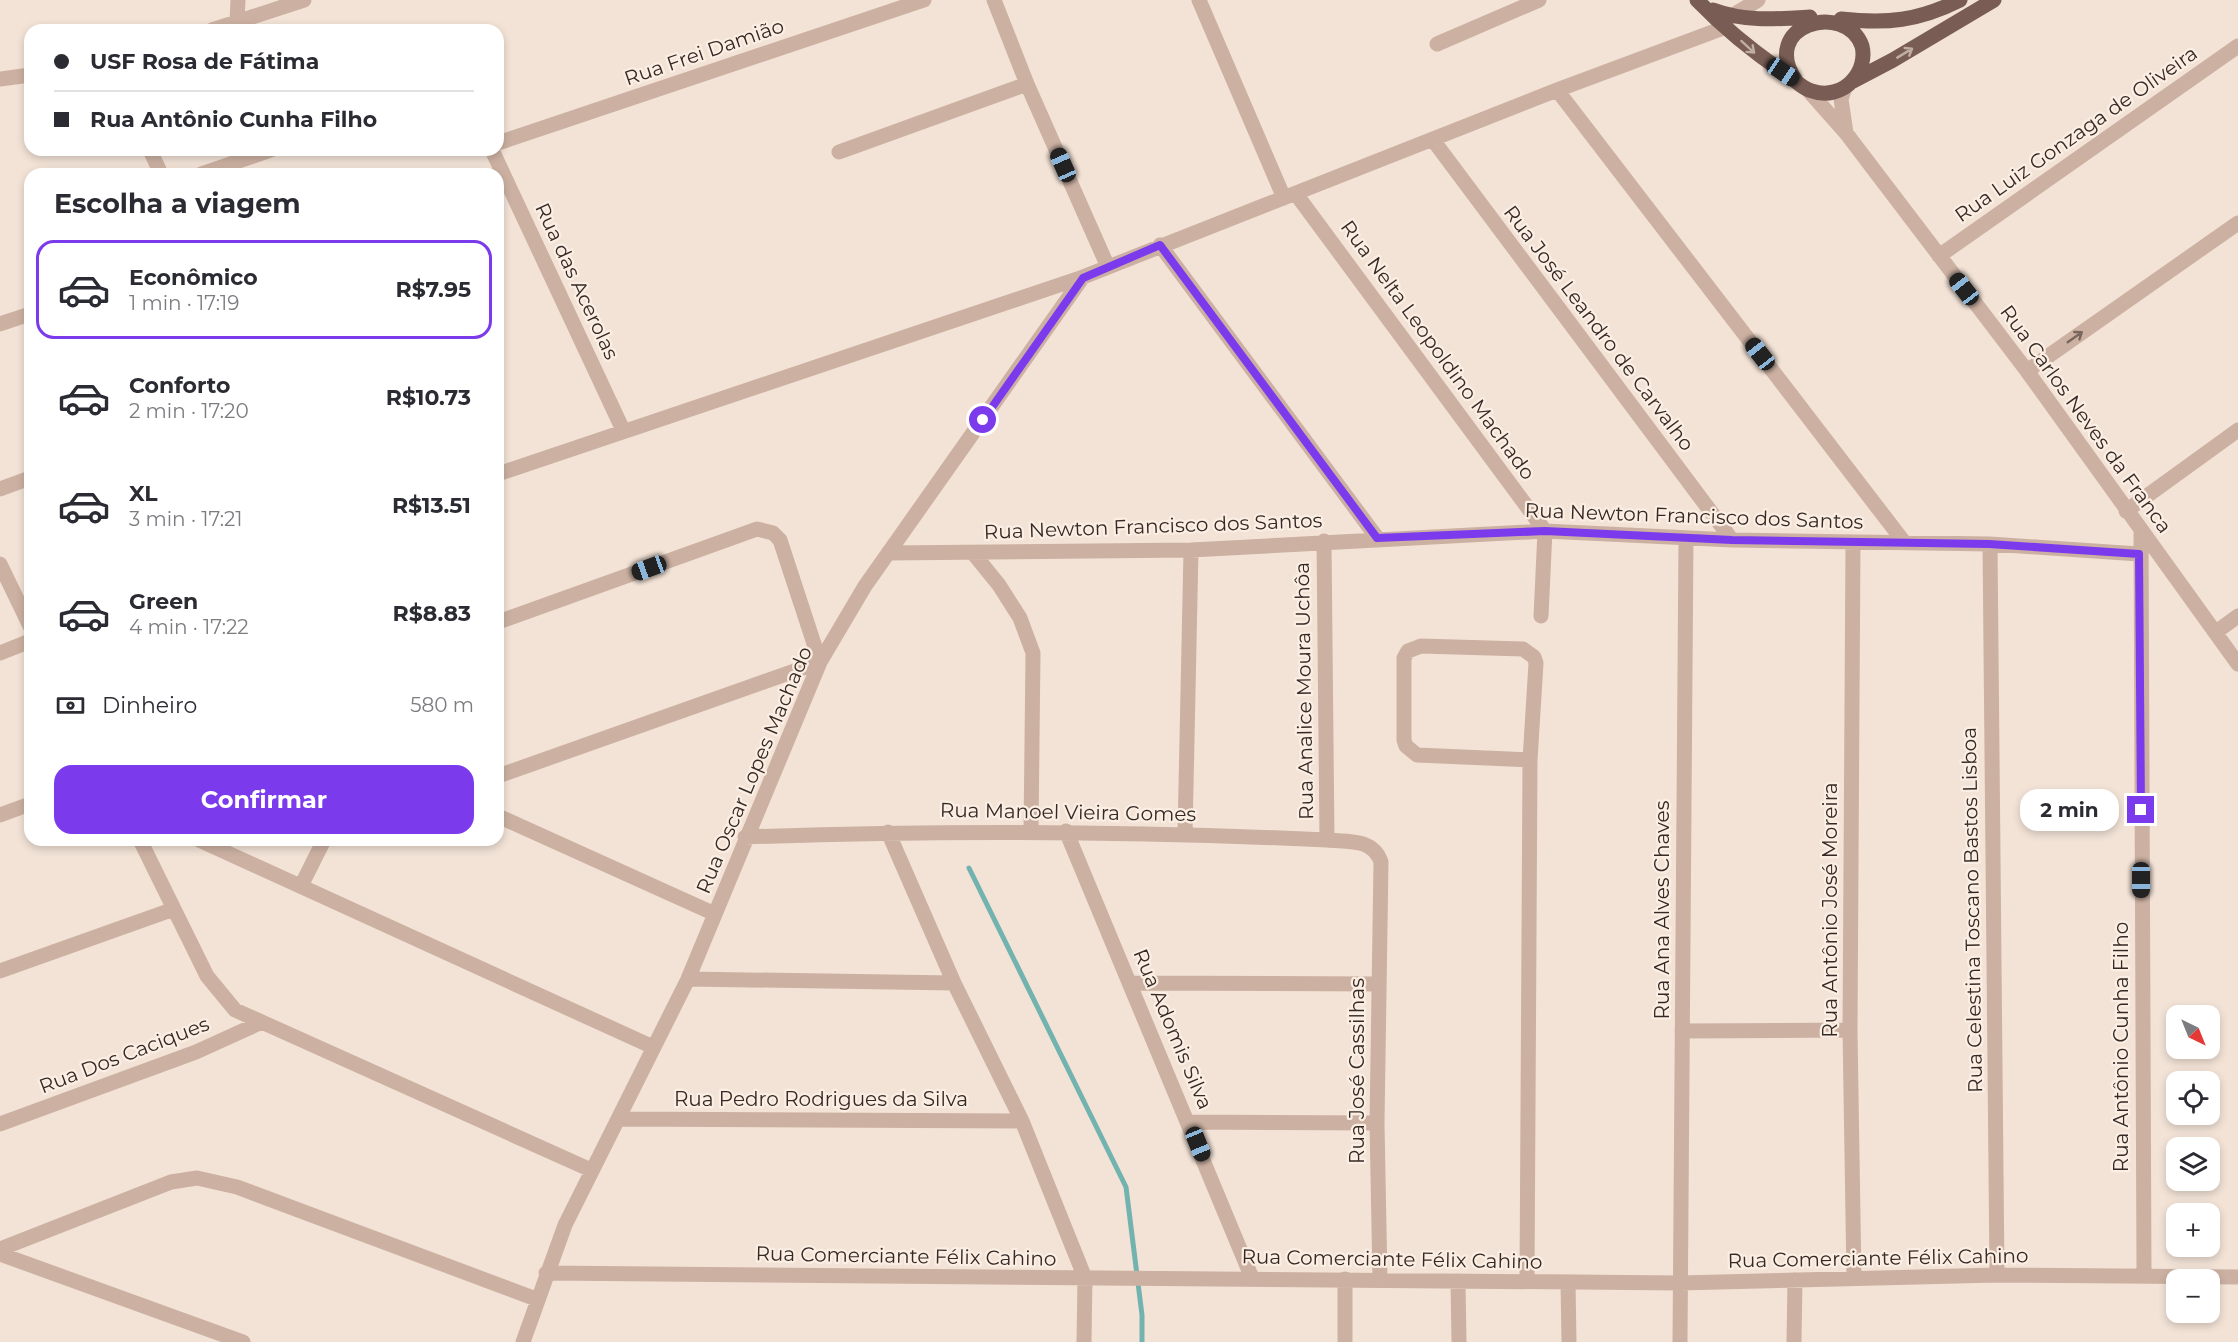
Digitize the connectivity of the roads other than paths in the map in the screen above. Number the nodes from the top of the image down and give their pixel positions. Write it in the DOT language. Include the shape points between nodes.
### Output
graph roads {
  1 [pos="238,0"];
  2 [pos="304,0"];
  3 [pos="924,0"];
  4 [pos="994,0"];
  5 [pos="1199,0"];
  6 [pos="1539,0"];
  7 [pos="1758,0"];
  8 [pos="1960,0"];
  9 [pos="1994,0"];
  10 [pos="1701,4"];
  11 [pos="1818,16"];
  12 [pos="1840,19"];
  13 [pos="237,22"];
  14 [pos="1728,22"];
  15 [pos="231,24"];
  16 [pos="1437,44"];
  17 [pos="2238,46"];
  18 [pos="24,76"];
  19 [pos="0,79"];
  20 [pos="1026,84"];
  21 [pos="1849,84"];
  22 [pos="1801,85"];
  23 [pos="1557,90"];
  24 [pos="1846,133"];
  25 [pos="1433,140"];
  26 [pos="504,141"];
  27 [pos="839,152"];
  28 [pos="254,156"];
  29 [pos="218,168"];
  30 [pos="504,176"];
  31 [pos="1290,196"];
  32 [pos="2238,223"];
  33 [pos="1160,245"];
  34 [pos="1939,256"];
  35 [pos="1108,267"];
  36 [pos="1083,278"];
  37 [pos="24,316"];
  38 [pos="0,324"];
  39 [pos="2027,371"];
  40 [pos="623,430"];
  41 [pos="2238,430"];
  42 [pos="504,472"];
  43 [pos="24,480"];
  44 [pos="0,489"];
  45 [pos="2126,511"];
  46 [pos="1545,531"];
  47 [pos="2141,531"];
  48 [pos="1377,538"];
  49 [pos="1686,538"];
  50 [pos="1732,540"];
  51 [pos="1324,541"];
  52 [pos="1852,542"];
  53 [pos="1904,542"];
  54 [pos="1989,544"];
  55 [pos="1191,550"];
  56 [pos="888,553"];
  57 [pos="973,553"];
  58 [pos="2139,554"];
  59 [pos="0,564"];
  60 [pos="24,614"];
  61 [pos="1541,616"];
  62 [pos="2238,616"];
  63 [pos="504,620"];
  64 [pos="2216,632"];
  65 [pos="24,644"];
  66 [pos="0,654"];
  67 [pos="820,662"];
  68 [pos="2238,664"];
  69 [pos="1530,760"];
  70 [pos="504,774"];
  71 [pos="24,806"];
  72 [pos="0,815"];
  73 [pos="504,819"];
  74 [pos="1031,831"];
  75 [pos="1066,831"];
  76 [pos="888,832"];
  77 [pos="1185,834"];
  78 [pos="745,837"];
  79 [pos="1327,840"];
  80 [pos="143,846"];
  81 [pos="212,846"];
  82 [pos="321,846"];
  83 [pos="1381,862"];
  84 [pos="301,886"];
  85 [pos="174,909"];
  86 [pos="715,914"];
  87 [pos="0,971"];
  88 [pos="688,979"];
  89 [pos="954,983"];
  90 [pos="1131,983"];
  91 [pos="1377,984"];
  92 [pos="262,1022"];
  93 [pos="1850,1030"];
  94 [pos="1683,1031"];
  95 [pos="653,1047"];
  96 [pos="619,1119"];
  97 [pos="1022,1121"];
  98 [pos="1189,1122"];
  99 [pos="1377,1123"];
  100 [pos="0,1124"];
  101 [pos="591,1170"];
  102 [pos="0,1249"];
  103 [pos="0,1254"];
  104 [pos="546,1273"];
  105 [pos="1997,1275"];
  106 [pos="2144,1275"];
  107 [pos="2238,1277"];
  108 [pos="1085,1278"];
  109 [pos="1252,1278"];
  110 [pos="1345,1279"];
  111 [pos="1854,1279"];
  112 [pos="1380,1280"];
  113 [pos="1795,1280"];
  114 [pos="1458,1281"];
  115 [pos="1527,1281"];
  116 [pos="1568,1281"];
  117 [pos="1680,1283"];
  118 [pos="536,1299"];
  119 [pos="243,1342"];
  120 [pos="523,1342"];
  121 [pos="1084,1342"];
  122 [pos="1345,1342"];
  123 [pos="1459,1342"];
  124 [pos="1569,1342"];
  125 [pos="1680,1342"];
  126 [pos="1794,1342"];
  1 -- 13 [label="street"];
  2 -- 13 [label="street"];
  3 -- 26 [label="street, Rua Frei Damião"];
  4 -- 20 [label="street"];
  5 -- 31 [label="street, Rua Nelta Leopoldino Machado"];
  6 -- 16 [label="street"];
  7 -- 14 [label="street"];
  8 -- 12 [label="main road" via="1937,12 1903,21"];
  21 -- 9 [label="main road, one-way"];
  10 -- 14 [label="main road, Rua Carlos Neves da Franca"];
  11 -- 12 [label="main road"];
  11 -- 14 [label="main road"];
  11 -- 22 [label="main road" via="1806,20 1790,37 1786,60"];
  12 -- 21 [label="main road" via="1859,37 1863,50 1859,72"];
  13 -- 15 [label="street"];
  14 -- 22 [label="main road, Rua Carlos Neves da Franca, one-way" via="1756,54"];
  14 -- 23 [label="street"];
  17 -- 34 [label="street, Rua Luiz Gonzaga de Oliveira"];
  18 -- 19 [label="street"];
  20 -- 27 [label="street"];
  20 -- 35 [label="street"];
  21 -- 22 [label="main road" via="1821,93"];
  21 -- 24 [label="street" via="1841,99"];
  22 -- 24 [label="street, Rua Carlos Neves da Franca"];
  23 -- 25 [label="street"];
  23 -- 53 [label="street"];
  24 -- 34 [label="street, Rua Carlos Neves da Franca"];
  25 -- 31 [label="street"];
  25 -- 50 [label="street, Rua José Leandro de Carvalho"];
  28 -- 29 [label="street"];
  30 -- 40 [label="street, Rua das Acerolas"];
  31 -- 33 [label="street"];
  31 -- 46 [label="street, Rua Nelta Leopoldino Machado"];
  39 -- 32 [label="street, one-way"];
  33 -- 35 [label="street"];
  33 -- 48 [label="street"];
  34 -- 39 [label="street, Rua Carlos Neves da Franca"];
  35 -- 36 [label="street"];
  36 -- 40 [label="street"];
  36 -- 56 [label="street, Rua Oscar Lopes Machado"];
  37 -- 38 [label="street"];
  39 -- 45 [label="street, Rua Carlos Neves da Franca"];
  40 -- 42 [label="street"];
  41 -- 45 [label="street"];
  43 -- 44 [label="street"];
  45 -- 47 [label="street, Rua Carlos Neves da Franca"];
  46 -- 48 [label="street, Rua Newton Francisco dos Santos"];
  46 -- 49 [label="street, Rua Newton Francisco dos Santos"];
  46 -- 61 [label="street"];
  47 -- 58 [label="street, Rua Antônio Cunha Filho"];
  47 -- 64 [label="street, Rua Carlos Neves da Franca"];
  48 -- 51 [label="street, Rua Newton Francisco dos Santos"];
  49 -- 50 [label="street, Rua Newton Francisco dos Santos"];
  49 -- 94 [label="street, Rua Ana Alves Chaves"];
  50 -- 52 [label="street, Rua Newton Francisco dos Santos"];
  51 -- 55 [label="street, Rua Newton Francisco dos Santos"];
  51 -- 79 [label="street, Rua Analice Moura Uchôa"];
  52 -- 53 [label="street, Rua Newton Francisco dos Santos"];
  52 -- 93 [label="street, Rua Antônio José Moreira"];
  53 -- 54 [label="street, Rua Newton Francisco dos Santos"];
  54 -- 58 [label="street, Rua Newton Francisco dos Santos"];
  54 -- 105 [label="street, Rua Celestina Toscano Bastos Lisboa"];
  55 -- 57 [label="street, Rua Newton Francisco dos Santos"];
  55 -- 77 [label="street"];
  56 -- 57 [label="street, Rua Newton Francisco dos Santos"];
  56 -- 67 [label="street, Rua Oscar Lopes Machado"];
  57 -- 74 [label="street" via="1020,618 1033,653"];
  58 -- 106 [label="street, Rua Antônio Cunha Filho"];
  59 -- 60 [label="street"];
  62 -- 64 [label="street"];
  63 -- 67 [label="street" via="757,529 765,530 780,540"];
  64 -- 68 [label="street, Rua Carlos Neves da Franca"];
  65 -- 66 [label="street"];
  67 -- 70 [label="street"];
  67 -- 78 [label="street, Rua Oscar Lopes Machado"];
  69 -- 69 [label="street" via="1534,657 1523,649 1421,646 1408,651 1404,658 1404,740 1410,751 1418,755"];
  69 -- 115 [label="street"];
  71 -- 72 [label="street"];
  73 -- 86 [label="street"];
  74 -- 75 [label="street, Rua Manoel Vieira Gomes"];
  74 -- 76 [label="street, Rua Manoel Vieira Gomes"];
  75 -- 77 [label="street, Rua Manoel Vieira Gomes"];
  75 -- 90 [label="street, Rua Adomis Silva"];
  76 -- 78 [label="street, Rua Manoel Vieira Gomes"];
  76 -- 89 [label="street"];
  77 -- 79 [label="street, Rua Manoel Vieira Gomes"];
  78 -- 86 [label="street, Rua Oscar Lopes Machado"];
  79 -- 83 [label="street, Rua Manoel Vieira Gomes" via="1369,845"];
  80 -- 85 [label="street"];
  81 -- 84 [label="street"];
  82 -- 84 [label="street"];
  83 -- 91 [label="street, Rua José Cassilhas"];
  84 -- 95 [label="street"];
  85 -- 87 [label="street"];
  85 -- 92 [label="street" via="220,995 235,1010"];
  86 -- 88 [label="street, Rua Oscar Lopes Machado"];
  88 -- 89 [label="street"];
  88 -- 95 [label="street, Rua Oscar Lopes Machado"];
  89 -- 97 [label="street"];
  90 -- 91 [label="street"];
  90 -- 98 [label="street, Rua Adomis Silva"];
  91 -- 99 [label="street, Rua José Cassilhas"];
  92 -- 100 [label="street, Rua Dos Caciques" via="196,1052"];
  92 -- 101 [label="street"];
  93 -- 94 [label="street"];
  93 -- 111 [label="street, Rua Antônio José Moreira"];
  94 -- 117 [label="street, Rua Ana Alves Chaves"];
  95 -- 96 [label="street, Rua Oscar Lopes Machado"];
  96 -- 97 [label="street, Rua Pedro Rodrigues da Silva"];
  96 -- 101 [label="street, Rua Oscar Lopes Machado"];
  97 -- 108 [label="street"];
  98 -- 99 [label="street"];
  98 -- 109 [label="street, Rua Adomis Silva"];
  99 -- 112 [label="street, Rua José Cassilhas"];
  101 -- 104 [label="street, Rua Oscar Lopes Machado"];
  102 -- 118 [label="street" via="171,1182 197,1178 216,1180"];
  103 -- 119 [label="street"];
  104 -- 108 [label="street, Rua Comerciante Félix Cahino"];
  104 -- 118 [label="street, Rua Oscar Lopes Machado"];
  105 -- 106 [label="street, Rua Comerciante Félix Cahino"];
  105 -- 111 [label="street, Rua Comerciante Félix Cahino"];
  106 -- 107 [label="street, Rua Comerciante Félix Cahino"];
  108 -- 109 [label="street, Rua Comerciante Félix Cahino"];
  108 -- 121 [label="street"];
  109 -- 110 [label="street, Rua Comerciante Félix Cahino"];
  110 -- 112 [label="street, Rua Comerciante Félix Cahino"];
  110 -- 122 [label="street"];
  111 -- 113 [label="street, Rua Comerciante Félix Cahino"];
  112 -- 114 [label="street, Rua Comerciante Félix Cahino"];
  113 -- 117 [label="street, Rua Comerciante Félix Cahino"];
  113 -- 126 [label="street"];
  114 -- 115 [label="street, Rua Comerciante Félix Cahino"];
  114 -- 123 [label="street"];
  115 -- 116 [label="street, Rua Comerciante Félix Cahino"];
  116 -- 117 [label="street, Rua Comerciante Félix Cahino"];
  116 -- 124 [label="street"];
  117 -- 125 [label="street, Rua Ana Alves Chaves"];
  118 -- 120 [label="street, Rua Oscar Lopes Machado"];
}
